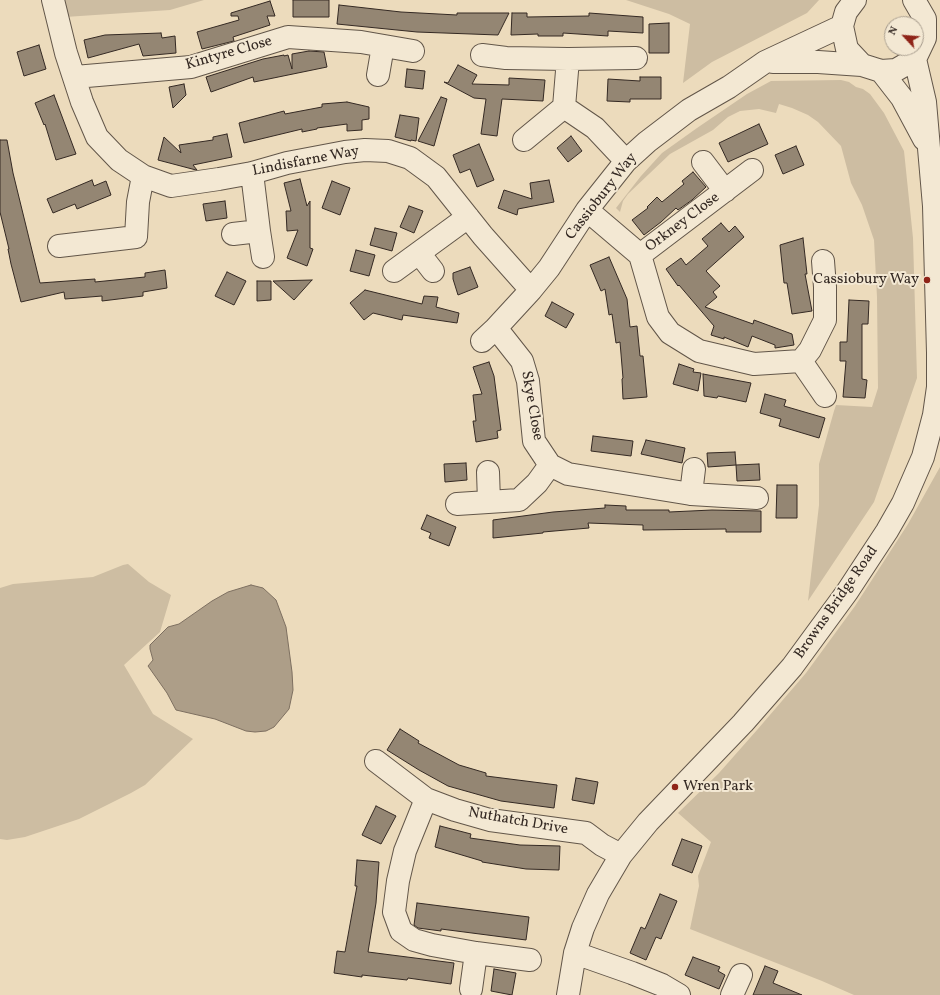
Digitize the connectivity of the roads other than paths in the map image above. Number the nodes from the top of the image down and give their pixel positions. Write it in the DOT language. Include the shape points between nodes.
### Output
graph roads {
  1 [pos="53,0"];
  2 [pos="855,0"];
  3 [pos="914,0"];
  4 [pos="842,26"];
  5 [pos="933,33"];
  6 [pos="383,46"];
  7 [pos="413,51"];
  8 [pos="482,55"];
  9 [pos="636,58"];
  10 [pos="568,59"];
  11 [pos="915,59"];
  12 [pos="765,62"];
  13 [pos="872,68"];
  14 [pos="378,75"];
  15 [pos="75,77"];
  16 [pos="564,107"];
  17 [pos="524,140"];
  18 [pos="928,145"];
  19 [pos="626,161"];
  20 [pos="703,162"];
  21 [pos="752,170"];
  22 [pos="252,173"];
  23 [pos="143,176"];
  24 [pos="725,191"];
  25 [pos="588,210"];
  26 [pos="468,217"];
  27 [pos="259,231"];
  28 [pos="233,234"];
  29 [pos="59,246"];
  30 [pos="418,253"];
  31 [pos="640,255"];
  32 [pos="263,257"];
  33 [pos="823,261"];
  34 [pos="394,270"];
  35 [pos="433,271"];
  36 [pos="531,290"];
  37 [pos="801,361"];
  38 [pos="825,396"];
  39 [pos="550,465"];
  40 [pos="694,469"];
  41 [pos="488,472"];
  42 [pos="691,494"];
  43 [pos="757,498"];
  44 [pos="489,502"];
  45 [pos="457,504"];
  46 [pos="376,761"];
  47 [pos="426,799"];
  48 [pos="622,855"];
  49 [pos="476,953"];
  50 [pos="575,953"];
  51 [pos="530,960"];
  52 [pos="741,975"];
  53 [pos="471,989"];
  54 [pos="568,995"];
  55 [pos="679,995"];
  56 [pos="732,995"];
  1 -- 15 [label="street, Lindisfarne Way" via="66,53"];
  2 -- 4 [label="street" via="846,12"];
  3 -- 5 [label="street"];
  4 -- 12 [label="street, Cassiobury Way"];
  4 -- 13 [label="street, Browns Bridge Road" via="847,49"];
  5 -- 11 [label="street"];
  6 -- 7 [label="street, Kintyre Close"];
  6 -- 14 [label="street"];
  6 -- 15 [label="street, Kintyre Close" via="288,37 191,66"];
  8 -- 10 [label="street"];
  9 -- 10 [label="street"];
  10 -- 16 [label="street"];
  11 -- 13 [label="street" via="896,70"];
  11 -- 18 [label="street, Browns Bridge Road" via="924,102"];
  12 -- 13 [label="street" via="818,62"];
  12 -- 19 [label="street, Cassiobury Way" via="689,110"];
  13 -- 18 [label="street, Browns Bridge Road" via="902,98"];
  15 -- 23 [label="street, Lindisfarne Way" via="82,102 97,137 119,160"];
  16 -- 17 [label="street"];
  16 -- 19 [label="street" via="595,128"];
  18 -- 48 [label="street, Browns Bridge Road" via="934,206 938,386 930,437 924,457 903,503 830,617 792,667 738,729 648,822"];
  19 -- 25 [label="street, Cassiobury Way"];
  20 -- 24 [label="street, Orkney Close"];
  21 -- 24 [label="street, Orkney Close"];
  22 -- 23 [label="street, Lindisfarne Way" via="171,186"];
  22 -- 26 [label="street, Lindisfarne Way" via="287,163 345,152 388,151 410,158 436,177"];
  22 -- 27 [label="street"];
  23 -- 29 [label="street" via="136,236"];
  24 -- 31 [label="street, Orkney Close"];
  25 -- 31 [label="street, Orkney Close"];
  25 -- 36 [label="street, Cassiobury Way"];
  26 -- 30 [label="street"];
  26 -- 36 [label="street, Lindisfarne Way"];
  27 -- 28 [label="street"];
  27 -- 32 [label="street"];
  30 -- 34 [label="street"];
  30 -- 35 [label="street"];
  31 -- 37 [label="street, Orkney Close" via="658,317 670,333 699,352 754,364"];
  33 -- 37 [label="street" via="825,320 810,350"];
  36 -- 39 [label="street, Skye Close" via="489,334 522,361 528,382 534,441"];
  37 -- 38 [label="street"];
  39 -- 42 [label="street, Skye Close" via="568,474"];
  39 -- 44 [label="street" via="537,483 519,500"];
  40 -- 42 [label="street"];
  41 -- 44 [label="street"];
  42 -- 43 [label="street, Skye Close"];
  44 -- 45 [label="street"];
  46 -- 47 [label="street, Nuthatch Drive"];
  47 -- 48 [label="street, Nuthatch Drive" via="490,820 586,833"];
  47 -- 49 [label="street" via="405,851 394,912 401,931 414,940"];
  48 -- 50 [label="street, Browns Bridge Road" via="591,908"];
  49 -- 51 [label="street"];
  49 -- 53 [label="street"];
  50 -- 54 [label="street, Browns Bridge Road"];
  50 -- 55 [label="street" via="638,975"];
  52 -- 56 [label="street"];
}
